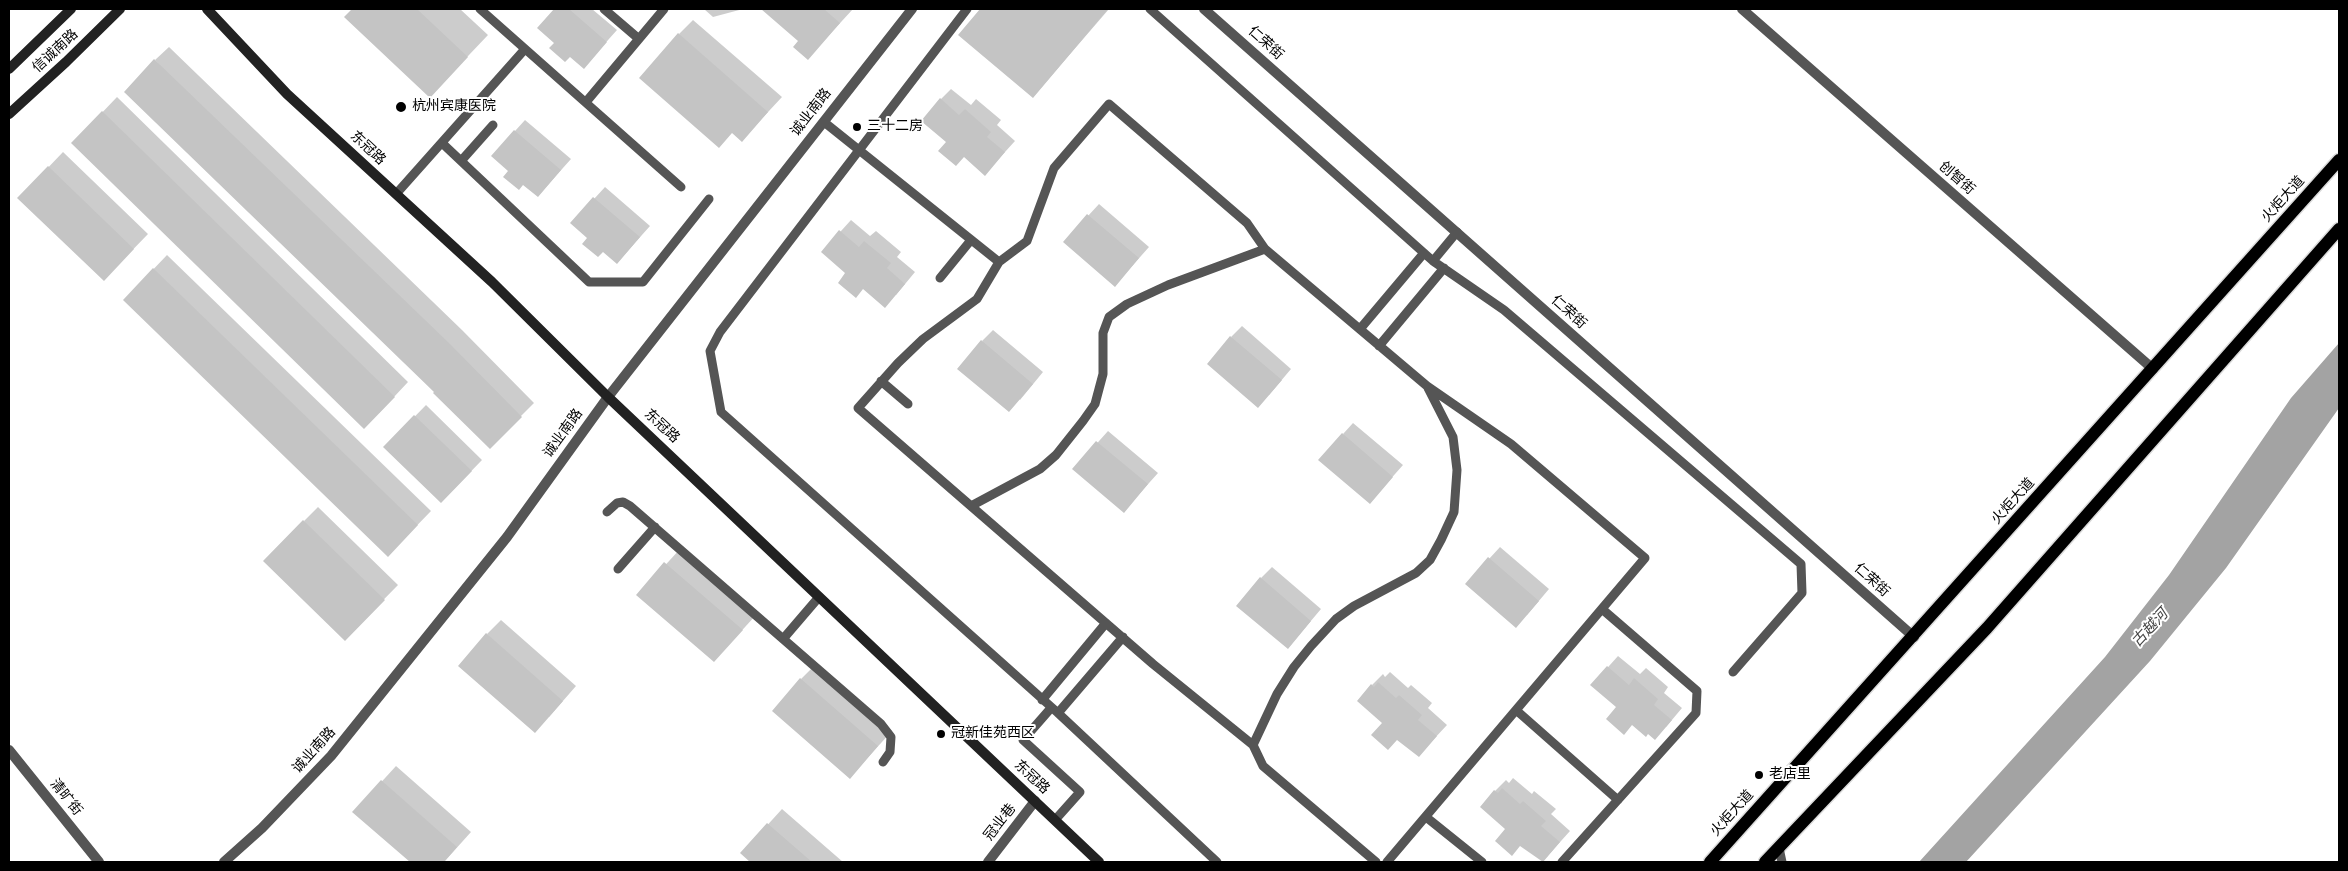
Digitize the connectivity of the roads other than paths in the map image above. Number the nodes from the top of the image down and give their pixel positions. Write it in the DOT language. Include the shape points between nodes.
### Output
graph roads {
  1 [pos="71,9"];
  2 [pos="120,9"];
  3 [pos="207,9"];
  4 [pos="480,9"];
  5 [pos="604,9"];
  6 [pos="664,9"];
  7 [pos="912,9"];
  8 [pos="967,9"];
  9 [pos="1150,9"];
  10 [pos="1204,9"];
  11 [pos="1742,9"];
  12 [pos="639,38"];
  13 [pos="526,49"];
  14 [pos="9,69"];
  15 [pos="586,102"];
  16 [pos="9,114"];
  17 [pos="824,122"];
  18 [pos="494,125"];
  19 [pos="442,143"];
  20 [pos="859,149"];
  21 [pos="2339,160"];
  22 [pos="461,161"];
  23 [pos="680,186"];
  24 [pos="396,194"];
  25 [pos="709,199"];
  26 [pos="2339,229"];
  27 [pos="1457,232"];
  28 [pos="971,240"];
  29 [pos="1265,249"];
  30 [pos="1424,252"];
  31 [pos="1433,261"];
  32 [pos="999,262"];
  33 [pos="1444,268"];
  34 [pos="940,278"];
  35 [pos="1360,329"];
  36 [pos="1379,346"];
  37 [pos="2153,369"];
  38 [pos="881,382"];
  39 [pos="1427,386"];
  40 [pos="608,397"];
  41 [pos="908,404"];
  42 [pos="971,506"];
  43 [pos="607,512"];
  44 [pos="655,527"];
  45 [pos="618,569"];
  46 [pos="820,597"];
  47 [pos="1602,609"];
  48 [pos="1106,623"];
  49 [pos="1122,637"];
  50 [pos="1914,637"];
  51 [pos="783,639"];
  52 [pos="1733,672"];
  53 [pos="1042,700"];
  54 [pos="1054,710"];
  55 [pos="1516,710"];
  56 [pos="1253,745"];
  57 [pos="9,750"];
  58 [pos="883,762"];
  59 [pos="1618,800"];
  60 [pos="1035,801"];
  61 [pos="1426,816"];
  62 [pos="1055,820"];
  63 [pos="1779,848"];
  64 [pos="99,862"];
  65 [pos="224,862"];
  66 [pos="988,862"];
  67 [pos="1099,862"];
  68 [pos="1217,862"];
  69 [pos="1376,862"];
  70 [pos="1387,862"];
  71 [pos="1482,862"];
  72 [pos="1562,862"];
  73 [pos="1710,862"];
  74 [pos="1765,862"];
  75 [pos="1782,862"];
  1 -- 14 [label="main road, 信诚南路"];
  2 -- 16 [label="main road, 信诚南路"];
  3 -- 24 [label="main road, 东冠路" via="286,94"];
  4 -- 13 [label="lane"];
  5 -- 12 [label="lane"];
  6 -- 12 [label="lane"];
  7 -- 17 [label="street, 诚业南路"];
  8 -- 20 [label="lane"];
  9 -- 30 [label="lane"];
  10 -- 27 [label="street, 仁荣街"];
  11 -- 37 [label="street, 创智街"];
  12 -- 15 [label="lane"];
  13 -- 15 [label="lane"];
  13 -- 19 [label="lane"];
  15 -- 23 [label="lane"];
  17 -- 20 [label="lane"];
  17 -- 40 [label="street, 诚业南路"];
  18 -- 22 [label="lane"];
  19 -- 22 [label="lane"];
  19 -- 24 [label="lane"];
  20 -- 28 [label="lane"];
  20 -- 53 [label="lane" via="716,338 710,351 721,412"];
  21 -- 37 [label="main road, 火炬大道"];
  22 -- 25 [label="lane" via="589,282 643,282"];
  24 -- 40 [label="main road, 东冠路" via="492,282"];
  26 -- 63 [label="main road" via="1987,628"];
  27 -- 31 [label="lane"];
  27 -- 50 [label="street, 仁荣街"];
  28 -- 32 [label="lane"];
  28 -- 34 [label="lane"];
  29 -- 32 [label="lane" via="1247,223 1109,104 1054,168 1028,241"];
  29 -- 35 [label="lane"];
  29 -- 42 [label="lane" via="1168,285 1127,304 1110,317 1103,332 1104,374 1095,404 1083,422 1040,469"];
  30 -- 31 [label="lane"];
  30 -- 35 [label="lane"];
  31 -- 33 [label="lane"];
  32 -- 38 [label="lane" via="978,299 923,339"];
  33 -- 36 [label="lane"];
  33 -- 52 [label="lane" via="1504,310 1801,564 1802,593"];
  35 -- 36 [label="lane"];
  36 -- 39 [label="lane"];
  37 -- 50 [label="main road, 火炬大道"];
  38 -- 41 [label="lane"];
  38 -- 42 [label="lane" via="858,408"];
  39 -- 47 [label="lane" via="1511,444 1645,558"];
  39 -- 56 [label="lane" via="1453,437 1457,470 1454,512 1441,540 1430,560 1416,573 1354,606 1336,619 1311,646 1277,694"];
  40 -- 46 [label="main road, 东冠路"];
  40 -- 65 [label="street, 诚业南路" via="507,537 331,756 262,828"];
  42 -- 48 [label="lane"];
  43 -- 44 [label="lane" via="613,504 623,502"];
  44 -- 45 [label="lane"];
  44 -- 51 [label="lane"];
  46 -- 51 [label="lane"];
  46 -- 60 [label="main road, 东冠路"];
  47 -- 55 [label="lane"];
  47 -- 59 [label="lane" via="1697,692 1696,713"];
  48 -- 49 [label="lane"];
  48 -- 53 [label="lane"];
  49 -- 54 [label="lane"];
  49 -- 56 [label="lane"];
  50 -- 73 [label="main road, 火炬大道"];
  51 -- 58 [label="lane" via="887,730 891,746"];
  53 -- 54 [label="lane"];
  54 -- 62 [label="lane" via="1023,740 1080,792"];
  54 -- 68 [label="lane"];
  55 -- 59 [label="lane"];
  55 -- 61 [label="lane"];
  56 -- 69 [label="lane" via="1263,766"];
  57 -- 64 [label="street, 清旷街"];
  59 -- 72 [label="lane"];
  60 -- 62 [label="main road, 东冠路"];
  60 -- 66 [label="street, 冠业巷"];
  61 -- 70 [label="lane"];
  61 -- 71 [label="lane"];
  62 -- 67 [label="main road, 东冠路"];
  63 -- 74 [label="main road"];
  63 -- 75 [label="lane"];
}
